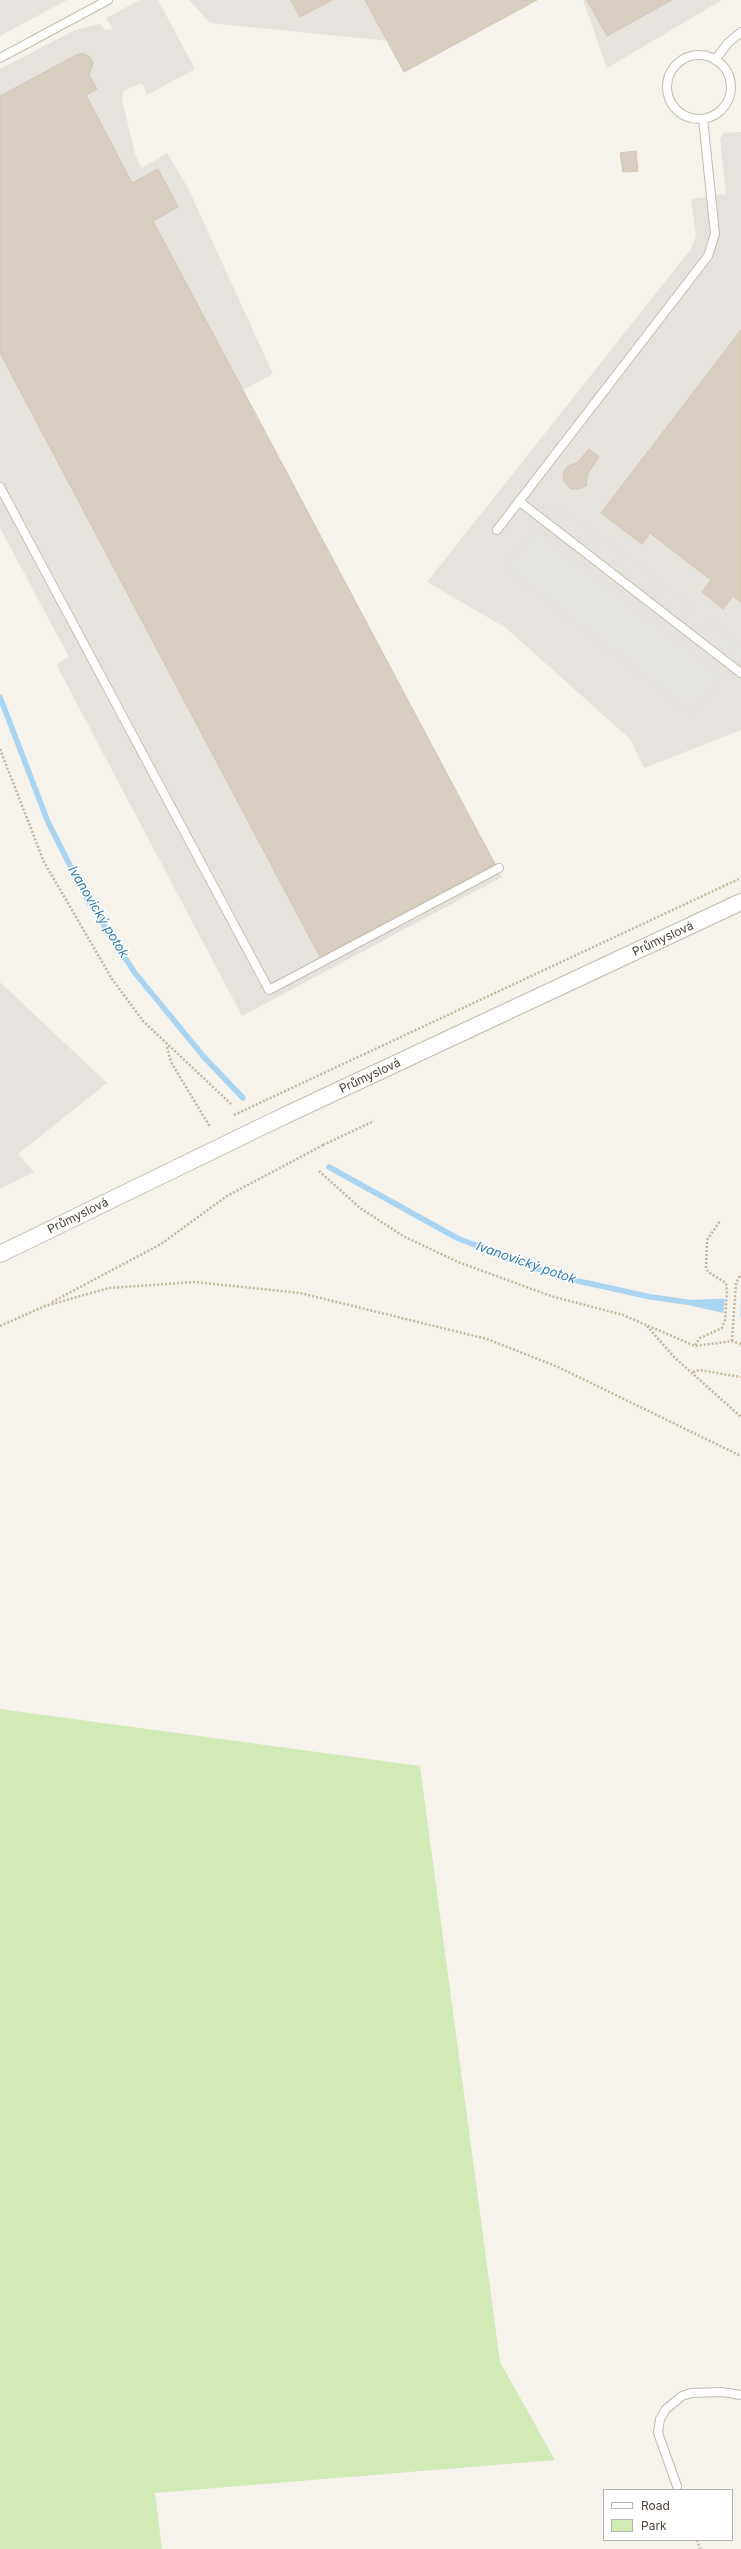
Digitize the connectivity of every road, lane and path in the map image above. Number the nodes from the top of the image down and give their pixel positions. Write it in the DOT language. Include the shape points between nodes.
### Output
graph roads {
  1 [pos="108,0"];
  2 [pos="741,32"];
  3 [pos="0,58"];
  4 [pos="715,60"];
  5 [pos="702,119"];
  6 [pos="0,487"];
  7 [pos="520,502"];
  8 [pos="497,530"];
  9 [pos="741,673"];
  10 [pos="0,749"];
  11 [pos="499,868"];
  12 [pos="741,878"];
  13 [pos="741,902"];
  14 [pos="167,1045"];
  15 [pos="230,1104"];
  16 [pos="234,1115"];
  17 [pos="374,1121"];
  18 [pos="210,1127"];
  19 [pos="319,1171"];
  20 [pos="720,1221"];
  21 [pos="0,1254"];
  22 [pos="741,1274"];
  23 [pos="45,1306"];
  24 [pos="645,1324"];
  25 [pos="0,1326"];
  26 [pos="732,1341"];
  27 [pos="741,1344"];
  28 [pos="695,1346"];
  29 [pos="692,1372"];
  30 [pos="741,1377"];
  31 [pos="741,1417"];
  32 [pos="741,1456"];
  33 [pos="741,2395"];
  34 [pos="677,2486"];
  1 -- 3 [label="lane"];
  2 -- 4 [label="lane" via="728,43"];
  4 -- 5 [label="lane" via="727,71 730,91 721,110"];
  4 -- 5 [label="lane" via="701,54 690,56 673,68 668,77 667,88 674,107 692,118"];
  5 -- 7 [label="lane" via="715,234 708,256"];
  6 -- 11 [label="lane" via="269,990"];
  7 -- 8 [label="lane"];
  7 -- 9 [label="lane"];
  10 -- 14 [label="path" via="44,862 112,979 143,1021"];
  12 -- 16 [label="path, bridge"];
  13 -- 21 [label="street, Průmyslová, bridge" via="254,1130"];
  14 -- 15 [label="path"];
  14 -- 18 [label="path" via="171,1062"];
  17 -- 23 [label="path, bridge" via="227,1196 161,1244"];
  19 -- 24 [label="path" via="360,1208 403,1236 458,1262 531,1290 623,1315"];
  20 -- 28 [label="path" via="707,1240 706,1267 708,1272 726,1283 724,1320 722,1328 700,1338"];
  22 -- 26 [label="path" via="736,1283"];
  23 -- 25 [label="path"];
  23 -- 32 [label="path" via="109,1288 144,1284 195,1282 300,1293 487,1339 558,1367"];
  24 -- 28 [label="path"];
  24 -- 29 [label="path" via="674,1357"];
  26 -- 27 [label="path"];
  26 -- 28 [label="path"];
  29 -- 30 [label="path" via="699,1370"];
  29 -- 31 [label="path"];
  33 -- 34 [label="lane" via="722,2392 691,2393 682,2396 666,2409 660,2419 658,2433"];
}
